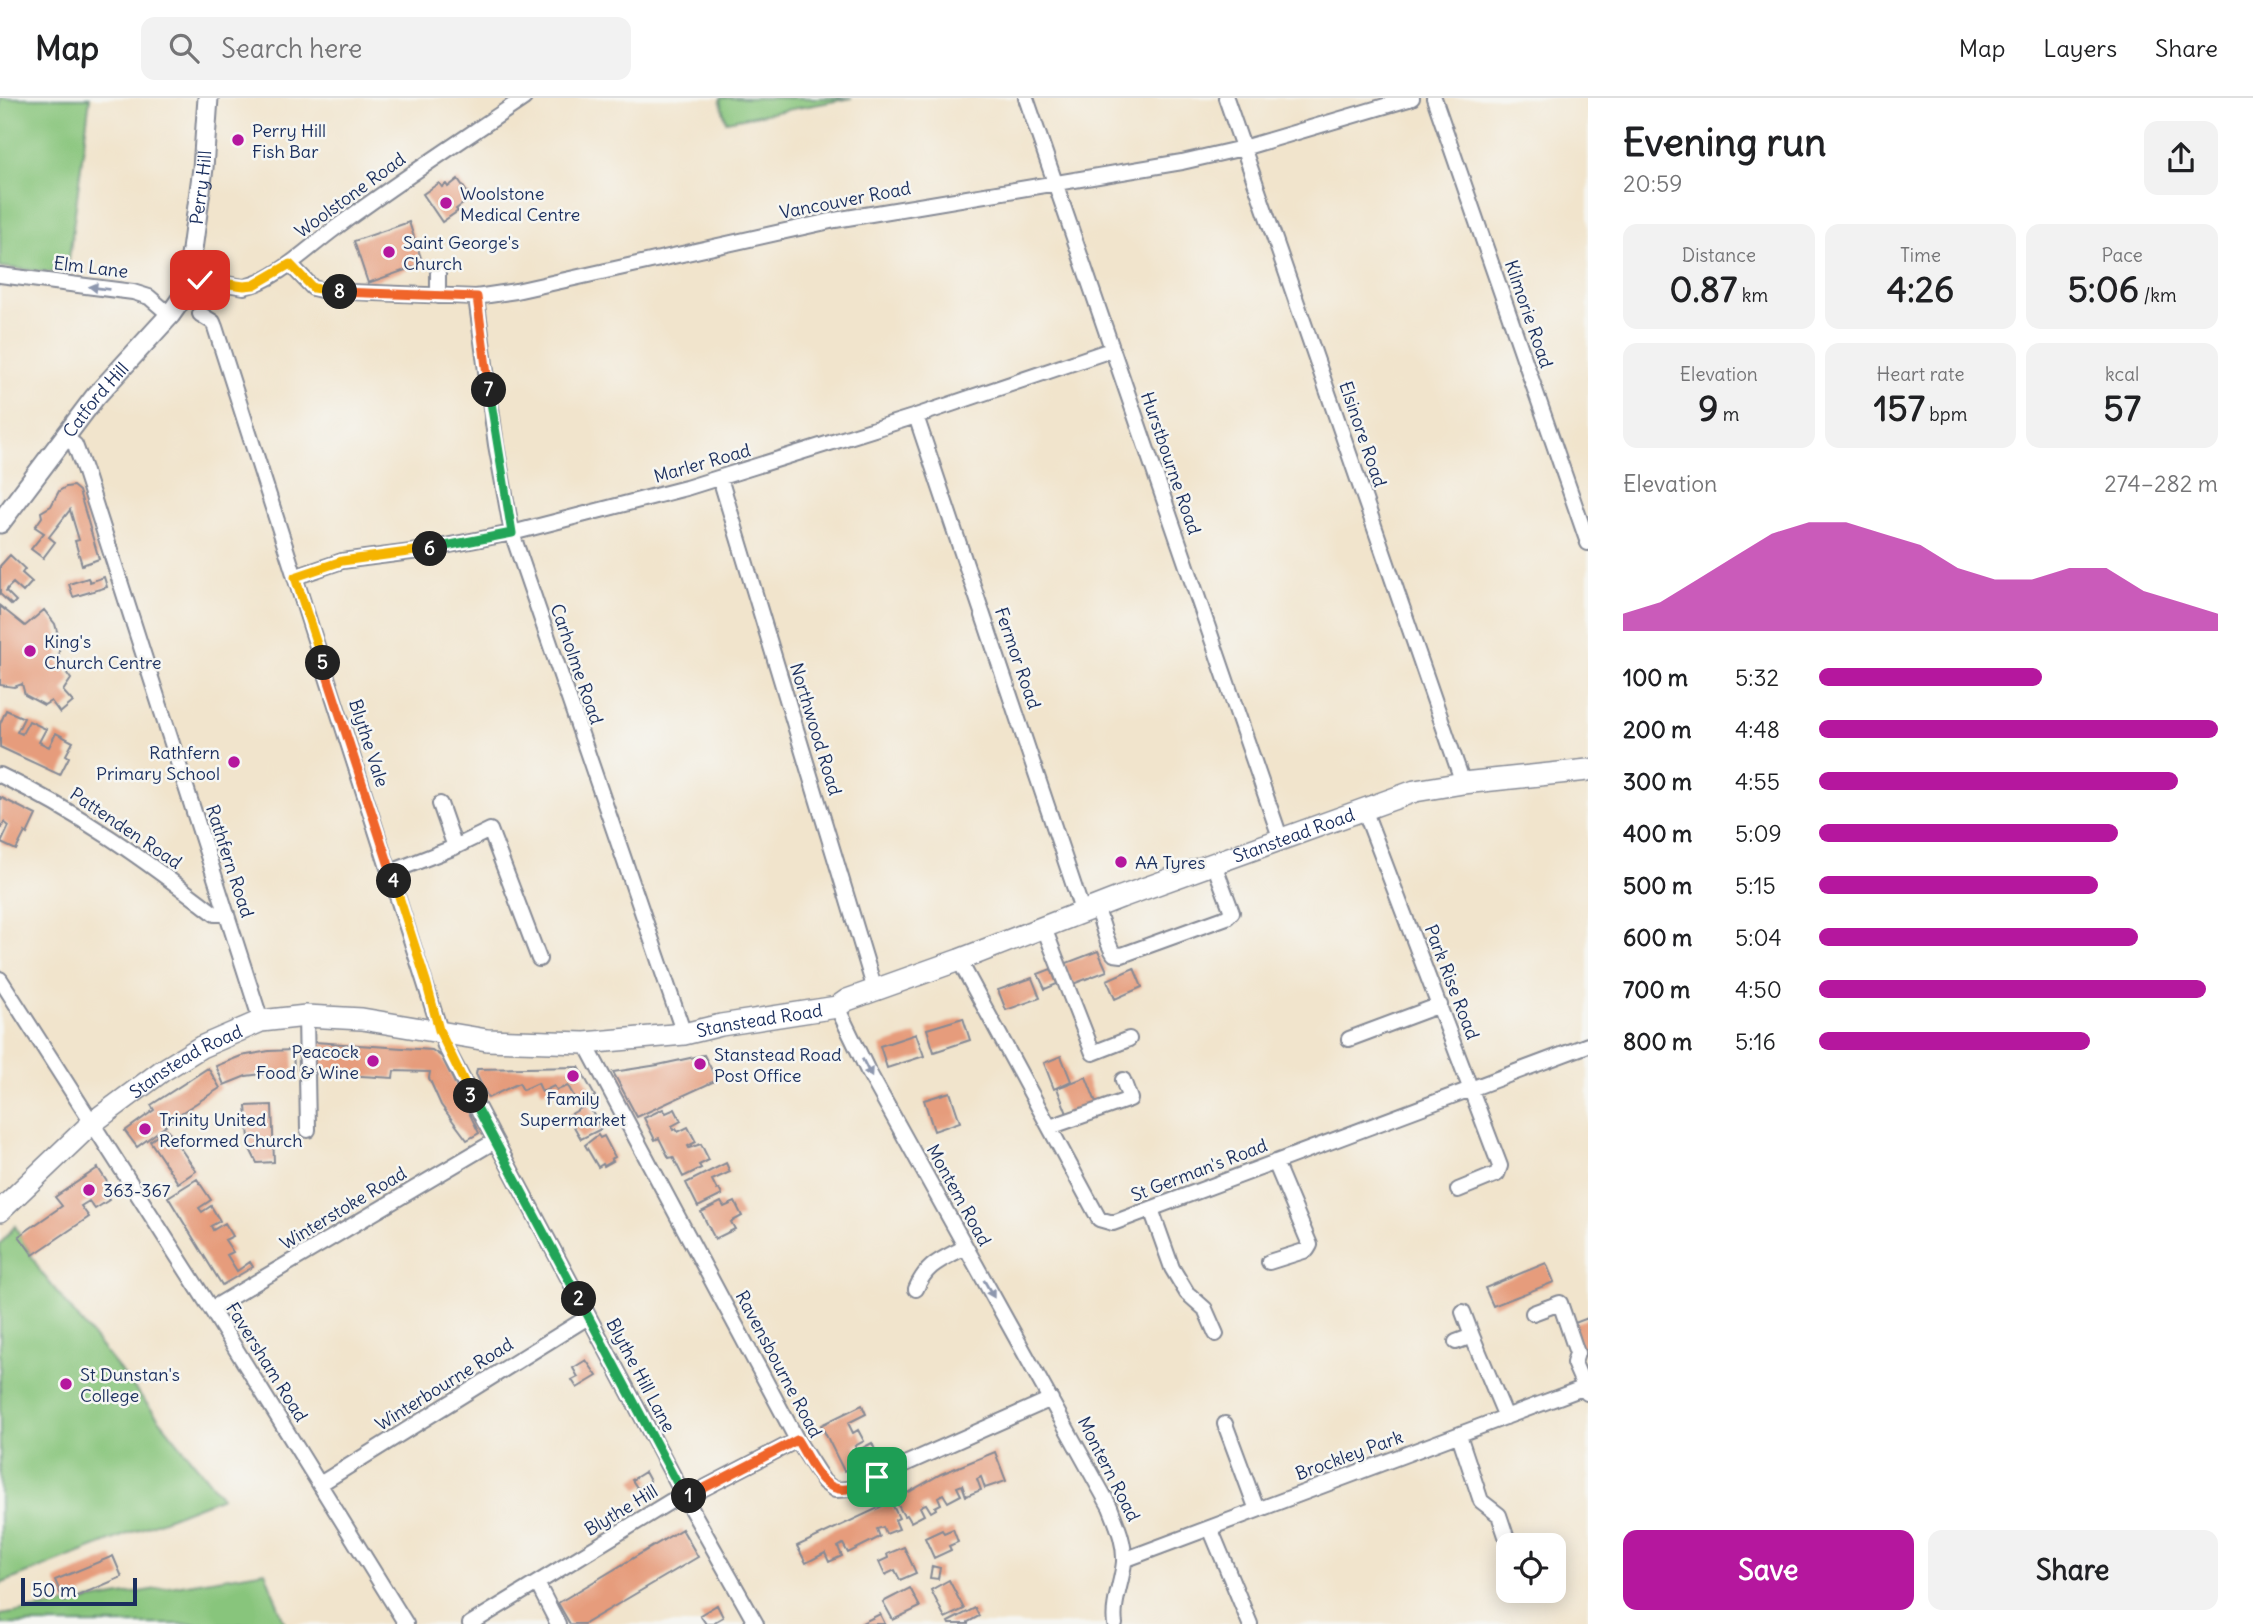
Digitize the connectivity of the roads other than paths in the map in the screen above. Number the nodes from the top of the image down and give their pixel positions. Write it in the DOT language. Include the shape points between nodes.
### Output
graph roads {
  1 [pos="208,98"];
  2 [pos="524,98"];
  3 [pos="1026,98"];
  4 [pos="1226,98"];
  5 [pos="1412,98"];
  6 [pos="1434,98"];
  7 [pos="1243,148"];
  8 [pos="1054,184"];
  9 [pos="290,264"];
  10 [pos="438,273"];
  11 [pos="0,275"];
  12 [pos="188,277"];
  13 [pos="438,296"];
  14 [pos="477,297"];
  15 [pos="200,314"];
  16 [pos="170,315"];
  17 [pos="1111,350"];
  18 [pos="916,416"];
  19 [pos="65,437"];
  20 [pos="720,478"];
  21 [pos="0,523"];
  22 [pos="512,533"];
  23 [pos="1588,543"];
  24 [pos="295,577"];
  25 [pos="1588,770"];
  26 [pos="0,775"];
  27 [pos="1463,783"];
  28 [pos="440,804"];
  29 [pos="1364,809"];
  30 [pos="1281,840"];
  31 [pos="455,846"];
  32 [pos="1214,864"];
  33 [pos="391,872"];
  34 [pos="1090,910"];
  35 [pos="227,914"];
  36 [pos="1044,928"];
  37 [pos="539,959"];
  38 [pos="959,960"];
  39 [pos="1,983"];
  40 [pos="874,990"];
  41 [pos="1440,1006"];
  42 [pos="837,1007"];
  43 [pos="306,1016"];
  44 [pos="261,1021"];
  45 [pos="439,1030"];
  46 [pos="684,1034"];
  47 [pos="1349,1038"];
  48 [pos="1129,1039"];
  49 [pos="585,1043"];
  50 [pos="1588,1045"];
  51 [pos="1123,1080"];
  52 [pos="1472,1088"];
  53 [pos="92,1123"];
  54 [pos="1050,1127"];
  55 [pos="308,1130"];
  56 [pos="495,1141"];
  57 [pos="1275,1162"];
  58 [pos="1458,1189"];
  59 [pos="1151,1209"];
  60 [pos="0,1211"];
  61 [pos="965,1247"];
  62 [pos="1269,1262"];
  63 [pos="916,1289"];
  64 [pos="211,1309"];
  65 [pos="1464,1312"];
  66 [pos="1533,1313"];
  67 [pos="588,1317"];
  68 [pos="1216,1334"];
  69 [pos="1472,1336"];
  70 [pos="1456,1342"];
  71 [pos="1587,1390"];
  72 [pos="1051,1399"];
  73 [pos="1506,1417"];
  74 [pos="1225,1424"];
  75 [pos="1460,1434"];
  76 [pos="797,1440"];
  77 [pos="320,1484"];
  78 [pos="685,1498"];
  79 [pos="1256,1510"];
  80 [pos="1210,1528"];
  81 [pos="1505,1533"];
  82 [pos="1124,1560"];
  83 [pos="537,1583"];
  84 [pos="406,1624"];
  85 [pos="470,1624"];
  86 [pos="558,1624"];
  87 [pos="756,1624"];
  88 [pos="1115,1624"];
  89 [pos="1250,1624"];
  1 -- 12 [label="main road, Perry Hill"];
  2 -- 9 [label="street, Woolstone Road"];
  3 -- 8 [label="street, Hurstbourne Road"];
  4 -- 7 [label="street, Elsinore Road"];
  5 -- 7 [label="street, Vancouver Road"];
  6 -- 23 [label="street, Kilmorie Road"];
  7 -- 8 [label="street, Vancouver Road"];
  7 -- 27 [label="street, Elsinore Road"];
  8 -- 14 [label="street, Vancouver Road" via="835,220"];
  8 -- 17 [label="street, Hurstbourne Road"];
  9 -- 12 [label="street, Woolstone Road" via="254,285"];
  9 -- 13 [label="street, Vancouver Road" via="313,288 325,291"];
  10 -- 13 [label="street"];
  16 -- 11 [label="street, Elm Lane, one-way" via="149,297 133,292"];
  12 -- 16 [label="main road, Catford Hill"];
  13 -- 14 [label="street, Vancouver Road"];
  14 -- 22 [label="street, Carholme Road"];
  15 -- 24 [label="street, Blythe Vale" via="215,327"];
  16 -- 19 [label="main road, Catford Hill"];
  17 -- 18 [label="street, Marler Road"];
  17 -- 30 [label="street, Hurstbourne Road"];
  18 -- 20 [label="street, Marler Road"];
  18 -- 34 [label="street, Fermor Road"];
  19 -- 21 [label="main road, Catford Hill"];
  19 -- 35 [label="street, Rathfern Road" via="75,445 84,469"];
  20 -- 22 [label="street, Marler Road"];
  20 -- 40 [label="street, Northwood Road"];
  22 -- 24 [label="street, Marler Road" via="342,561"];
  22 -- 46 [label="street, Carholme Road"];
  24 -- 33 [label="street, Blythe Vale"];
  25 -- 27 [label="highway, Stanstead Road"];
  26 -- 35 [label="street, Pattenden Road" via="117,841 215,914"];
  27 -- 29 [label="highway, Stanstead Road" via="1415,791"];
  28 -- 31 [label="street"];
  29 -- 30 [label="highway, Stanstead Road"];
  29 -- 41 [label="street, Park Rise Road"];
  30 -- 32 [label="highway, Stanstead Road"];
  31 -- 33 [label="street"];
  31 -- 37 [label="street" via="490,830"];
  32 -- 34 [label="highway, Stanstead Road"];
  32 -- 34 [label="street, Fermor Road" via="1232,912 1227,917 1127,954 1114,954"];
  33 -- 45 [label="street, Blythe Vale"];
  34 -- 36 [label="highway, Stanstead Road"];
  35 -- 44 [label="street, Rathfern Road"];
  36 -- 38 [label="highway, Stanstead Road"];
  36 -- 48 [label="street" via="1093,1053"];
  38 -- 40 [label="highway, Stanstead Road"];
  38 -- 54 [label="street, St German's Road"];
  39 -- 53 [label="street, Faversham Road"];
  40 -- 42 [label="highway, Stanstead Road"];
  41 -- 47 [label="street"];
  41 -- 52 [label="street, Park Rise Road"];
  42 -- 46 [label="highway, Stanstead Road"];
  42 -- 61 [label="street, Montem Road, one-way"];
  43 -- 44 [label="highway, Stanstead Road"];
  43 -- 45 [label="highway, Stanstead Road"];
  43 -- 55 [label="street"];
  44 -- 53 [label="highway, Stanstead Road" via="201,1047"];
  45 -- 49 [label="highway, Stanstead Road" via="487,1040"];
  45 -- 56 [label="street, Blythe Hill Lane"];
  46 -- 49 [label="highway, Stanstead Road"];
  49 -- 76 [label="street, Ravensbourne Road"];
  50 -- 52 [label="street, St German's Road"];
  51 -- 54 [label="street" via="1130,1099"];
  52 -- 57 [label="street, St German's Road"];
  52 -- 58 [label="street, Park Rise Road" via="1500,1171"];
  53 -- 60 [label="highway, Stanstead Road"];
  53 -- 64 [label="street, Faversham Road"];
  54 -- 59 [label="street, St German's Road" via="1099,1219 1113,1223"];
  56 -- 64 [label="street, Winterstoke Road"];
  56 -- 67 [label="street, Blythe Hill Lane"];
  57 -- 59 [label="street, St German's Road"];
  57 -- 62 [label="street" via="1310,1245"];
  59 -- 68 [label="street" via="1172,1268 1187,1293 1205,1309"];
  61 -- 63 [label="street" via="930,1267"];
  61 -- 72 [label="street, Montem Road, one-way"];
  64 -- 77 [label="street, Faversham Road"];
  65 -- 69 [label="street"];
  66 -- 71 [label="street" via="1560,1303 1577,1353 1574,1363"];
  67 -- 77 [label="street, Winterbourne Road"];
  67 -- 78 [label="street, Blythe Hill Lane"];
  69 -- 70 [label="street"];
  69 -- 73 [label="street"];
  71 -- 73 [label="street, Brockley Park"];
  72 -- 76 [label="street, Ravensbourne Road" via="849,1489 835,1490 824,1482"];
  72 -- 82 [label="street, Montern Road" via="1110,1507 1121,1534"];
  73 -- 75 [label="street, Brockley Park"];
  74 -- 79 [label="street"];
  75 -- 79 [label="street, Brockley Park"];
  75 -- 81 [label="street" via="1481,1501 1499,1515"];
  76 -- 78 [label="street, Blythe Hill"];
  77 -- 84 [label="street, Faversham Road"];
  78 -- 83 [label="street, Blythe Hill" via="671,1501"];
  78 -- 87 [label="street, Blythe Hill Lane"];
  79 -- 80 [label="street, Brockley Park"];
  80 -- 82 [label="street, Brockley Park"];
  80 -- 89 [label="street"];
  82 -- 88 [label="street"];
  83 -- 85 [label="street, Blythe Hill"];
  83 -- 86 [label="street"];
}
